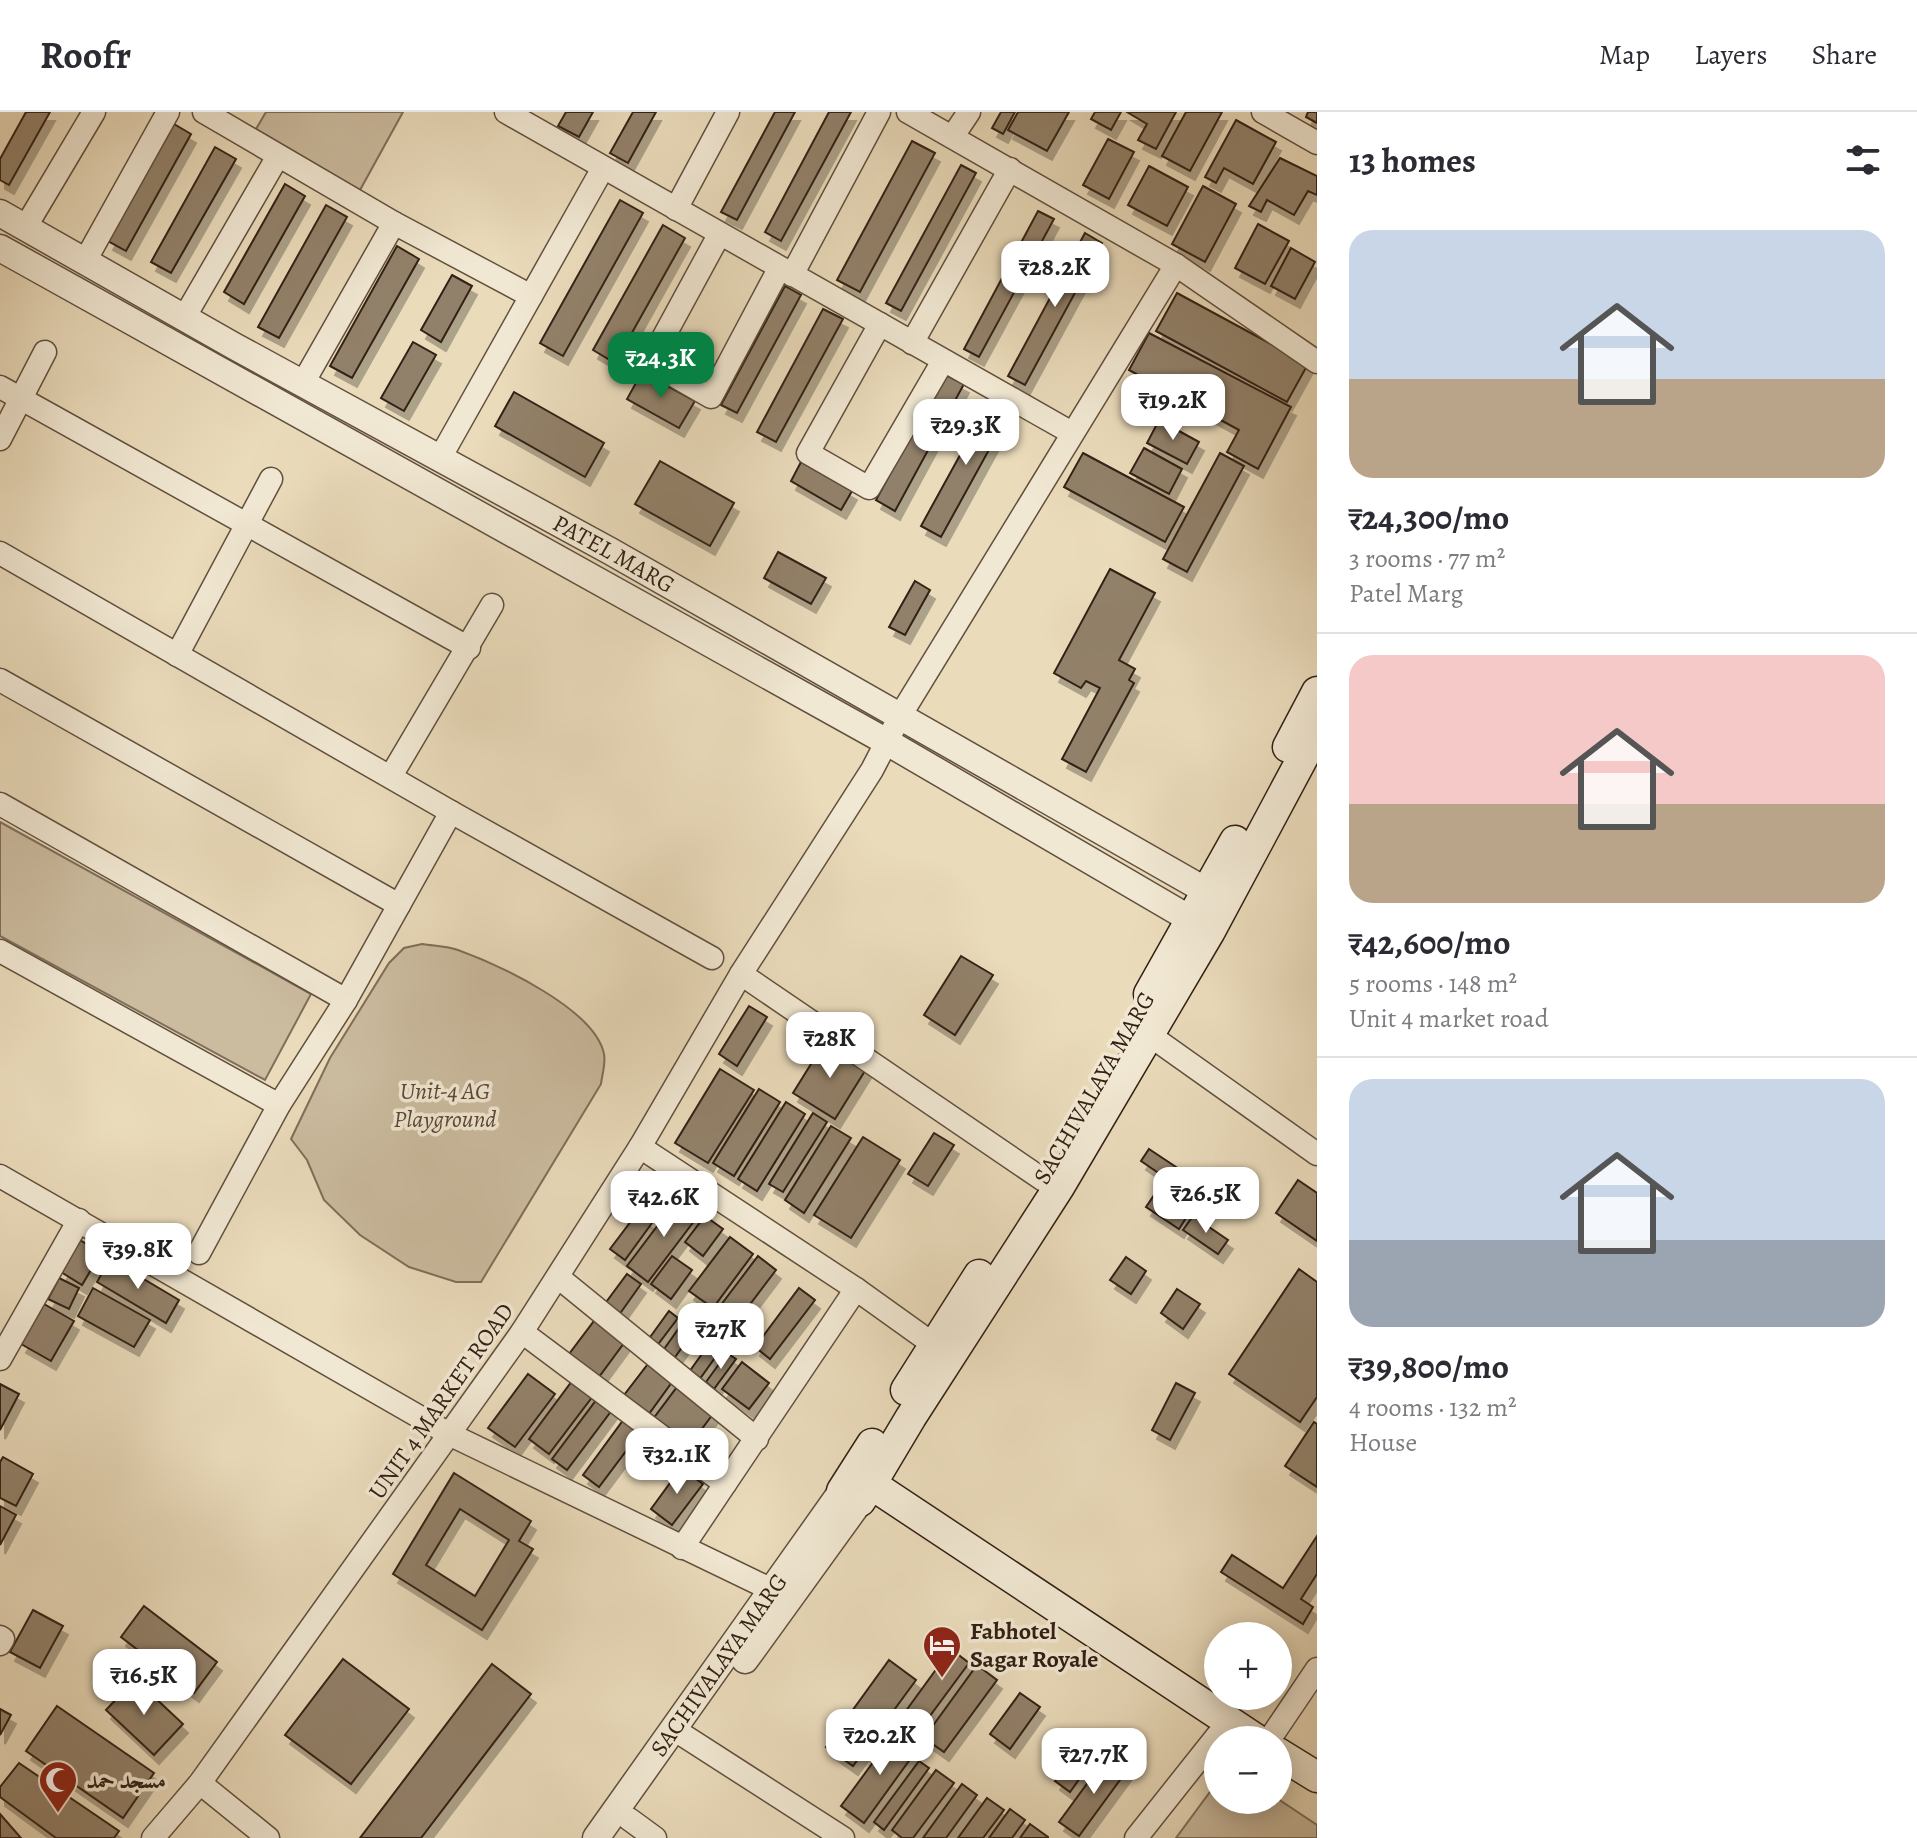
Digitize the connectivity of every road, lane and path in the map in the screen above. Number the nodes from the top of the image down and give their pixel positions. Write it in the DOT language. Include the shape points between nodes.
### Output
graph roads {
  1 [pos="94,112"];
  2 [pos="168,112"];
  3 [pos="204,112"];
  4 [pos="506,112"];
  5 [pos="728,112"];
  6 [pos="879,112"];
  7 [pos="908,112"];
  8 [pos="969,112"];
  9 [pos="1263,112"];
  10 [pos="536,119"];
  11 [pos="239,121"];
  12 [pos="953,136"];
  13 [pos="1317,143"];
  14 [pos="278,156"];
  15 [pos="603,168"];
  16 [pos="1010,169"];
  17 [pos="676,209"];
  18 [pos="0,213"];
  19 [pos="394,223"];
  20 [pos="25,228"];
  21 [pos="719,235"];
  22 [pos="0,248"];
  23 [pos="85,261"];
  24 [pos="1176,265"];
  25 [pos="786,272"];
  26 [pos="531,296"];
  27 [pos="184,318"];
  28 [pos="880,324"];
  29 [pos="912,343"];
  30 [pos="45,352"];
  31 [pos="943,361"];
  32 [pos="1317,362"];
  33 [pos="303,383"];
  34 [pos="0,387"];
  35 [pos="21,398"];
  36 [pos="1072,433"];
  37 [pos="0,439"];
  38 [pos="440,458"];
  39 [pos="271,479"];
  40 [pos="247,522"];
  41 [pos="0,553"];
  42 [pos="492,605"];
  43 [pos="469,648"];
  44 [pos="177,655"];
  45 [pos="0,680"];
  46 [pos="1317,692"];
  47 [pos="900,716"];
  48 [pos="1317,731"];
  49 [pos="887,742"];
  50 [pos="391,776"];
  51 [pos="0,804"];
  52 [pos="451,812"];
  53 [pos="1216,897"];
  54 [pos="399,905"];
  55 [pos="1201,925"];
  56 [pos="0,951"];
  57 [pos="712,958"];
  58 [pos="741,974"];
  59 [pos="346,1000"];
  60 [pos="1148,1034"];
  61 [pos="279,1105"];
  62 [pos="640,1147"];
  63 [pos="1317,1154"];
  64 [pos="0,1176"];
  65 [pos="1050,1183"];
  66 [pos="79,1220"];
  67 [pos="199,1253"];
  68 [pos="558,1277"];
  69 [pos="856,1289"];
  70 [pos="522,1332"];
  71 [pos="942,1351"];
  72 [pos="2,1353"];
  73 [pos="451,1435"];
  74 [pos="757,1439"];
  75 [pos="725,1484"];
  76 [pos="857,1487"];
  77 [pos="682,1548"];
  78 [pos="772,1590"];
  79 [pos="0,1637"];
  80 [pos="0,1644"];
  81 [pos="1317,1669"];
  82 [pos="1235,1726"];
  83 [pos="1278,1726"];
  84 [pos="1204,1728"];
  85 [pos="682,1735"];
  86 [pos="1204,1756"];
  87 [pos="1292,1762"];
  88 [pos="1317,1777"];
  89 [pos="200,1783"];
  90 [pos="1292,1783"];
  91 [pos="1317,1797"];
  92 [pos="622,1828"];
  93 [pos="153,1838"];
  94 [pos="268,1838"];
  95 [pos="596,1838"];
  96 [pos="655,1838"];
  97 [pos="843,1838"];
  98 [pos="1136,1838"];
  1 -- 20 [label="street"];
  2 -- 23 [label="street"];
  3 -- 11 [label="street"];
  4 -- 10 [label="street"];
  5 -- 17 [label="street"];
  6 -- 25 [label="street"];
  7 -- 12 [label="street"];
  8 -- 12 [label="street"];
  9 -- 13 [label="street"];
  10 -- 15 [label="street"];
  11 -- 14 [label="street"];
  12 -- 16 [label="street"];
  14 -- 19 [label="street"];
  14 -- 27 [label="street"];
  15 -- 17 [label="street"];
  15 -- 26 [label="street"];
  16 -- 24 [label="street"];
  16 -- 29 [label="street"];
  17 -- 21 [label="street"];
  18 -- 20 [label="street, PATEL MARG"];
  19 -- 26 [label="street"];
  19 -- 33 [label="street"];
  20 -- 23 [label="street, PATEL MARG"];
  21 -- 25 [label="street"];
  21 -- 25 [label="street" via="650,362 711,397"];
  22 -- 49 [label="street, PATEL MARG"];
  23 -- 27 [label="street, PATEL MARG"];
  24 -- 32 [label="street"];
  24 -- 36 [label="street, UNIT 4 MARKET ROAD"];
  25 -- 28 [label="street"];
  26 -- 38 [label="street"];
  27 -- 33 [label="street, PATEL MARG"];
  28 -- 29 [label="street"];
  28 -- 31 [label="street" via="808,453 869,488"];
  29 -- 31 [label="street"];
  30 -- 35 [label="street"];
  31 -- 36 [label="street"];
  33 -- 38 [label="street, PATEL MARG"];
  34 -- 35 [label="street"];
  35 -- 37 [label="street"];
  35 -- 40 [label="street"];
  36 -- 47 [label="street, UNIT 4 MARKET ROAD"];
  38 -- 47 [label="street, PATEL MARG"];
  39 -- 40 [label="street"];
  40 -- 43 [label="street"];
  40 -- 44 [label="street"];
  41 -- 44 [label="street"];
  42 -- 43 [label="street"];
  43 -- 50 [label="street"];
  44 -- 50 [label="street"];
  45 -- 54 [label="street"];
  46 -- 53 [label="main road, SACHIVALAYA MARG"];
  47 -- 49 [label="street, UNIT 4 MARKET ROAD"];
  47 -- 53 [label="street, PATEL MARG"];
  48 -- 53 [label="main road, SACHIVALAYA MARG"];
  49 -- 55 [label="street, PATEL MARG"];
  49 -- 58 [label="street, UNIT 4 MARKET ROAD"];
  50 -- 52 [label="street"];
  51 -- 59 [label="street"];
  52 -- 54 [label="street"];
  52 -- 57 [label="street"];
  53 -- 55 [label="main road, SACHIVALAYA MARG"];
  54 -- 59 [label="street"];
  55 -- 60 [label="main road, SACHIVALAYA MARG"];
  55 -- 65 [label="main road, SACHIVALAYA MARG"];
  56 -- 61 [label="street"];
  58 -- 62 [label="street, UNIT 4 MARKET ROAD"];
  58 -- 65 [label="street"];
  59 -- 61 [label="street"];
  60 -- 63 [label="street"];
  60 -- 65 [label="main road, SACHIVALAYA MARG"];
  61 -- 67 [label="street"];
  62 -- 68 [label="street, UNIT 4 MARKET ROAD"];
  62 -- 69 [label="street"];
  64 -- 66 [label="street"];
  65 -- 71 [label="main road, SACHIVALAYA MARG"];
  66 -- 72 [label="street"];
  66 -- 73 [label="street"];
  68 -- 70 [label="street, UNIT 4 MARKET ROAD"];
  68 -- 74 [label="street"];
  69 -- 71 [label="street"];
  69 -- 74 [label="street"];
  70 -- 73 [label="street, UNIT 4 MARKET ROAD"];
  70 -- 75 [label="street"];
  71 -- 76 [label="main road, SACHIVALAYA MARG" via="911,1417"];
  73 -- 77 [label="street"];
  73 -- 89 [label="street, UNIT 4 MARKET ROAD"];
  74 -- 75 [label="street"];
  75 -- 77 [label="street"];
  76 -- 78 [label="street, SACHIVALAYA MARG"];
  76 -- 82 [label="main road"];
  76 -- 84 [label="main road"];
  76 -- 85 [label="street, SACHIVALAYA MARG"];
  77 -- 78 [label="street"];
  78 -- 85 [label="street, SACHIVALAYA MARG"];
  79 -- 80 [label="street"];
  81 -- 83 [label="street"];
  85 -- 92 [label="street, SACHIVALAYA MARG"];
  85 -- 95 [label="street, SACHIVALAYA MARG"];
  85 -- 97 [label="street"];
  86 -- 98 [label="street"];
  87 -- 88 [label="main road"];
  89 -- 93 [label="street, UNIT 4 MARKET ROAD"];
  89 -- 94 [label="street"];
  90 -- 91 [label="main road"];
  92 -- 96 [label="street"];
}
